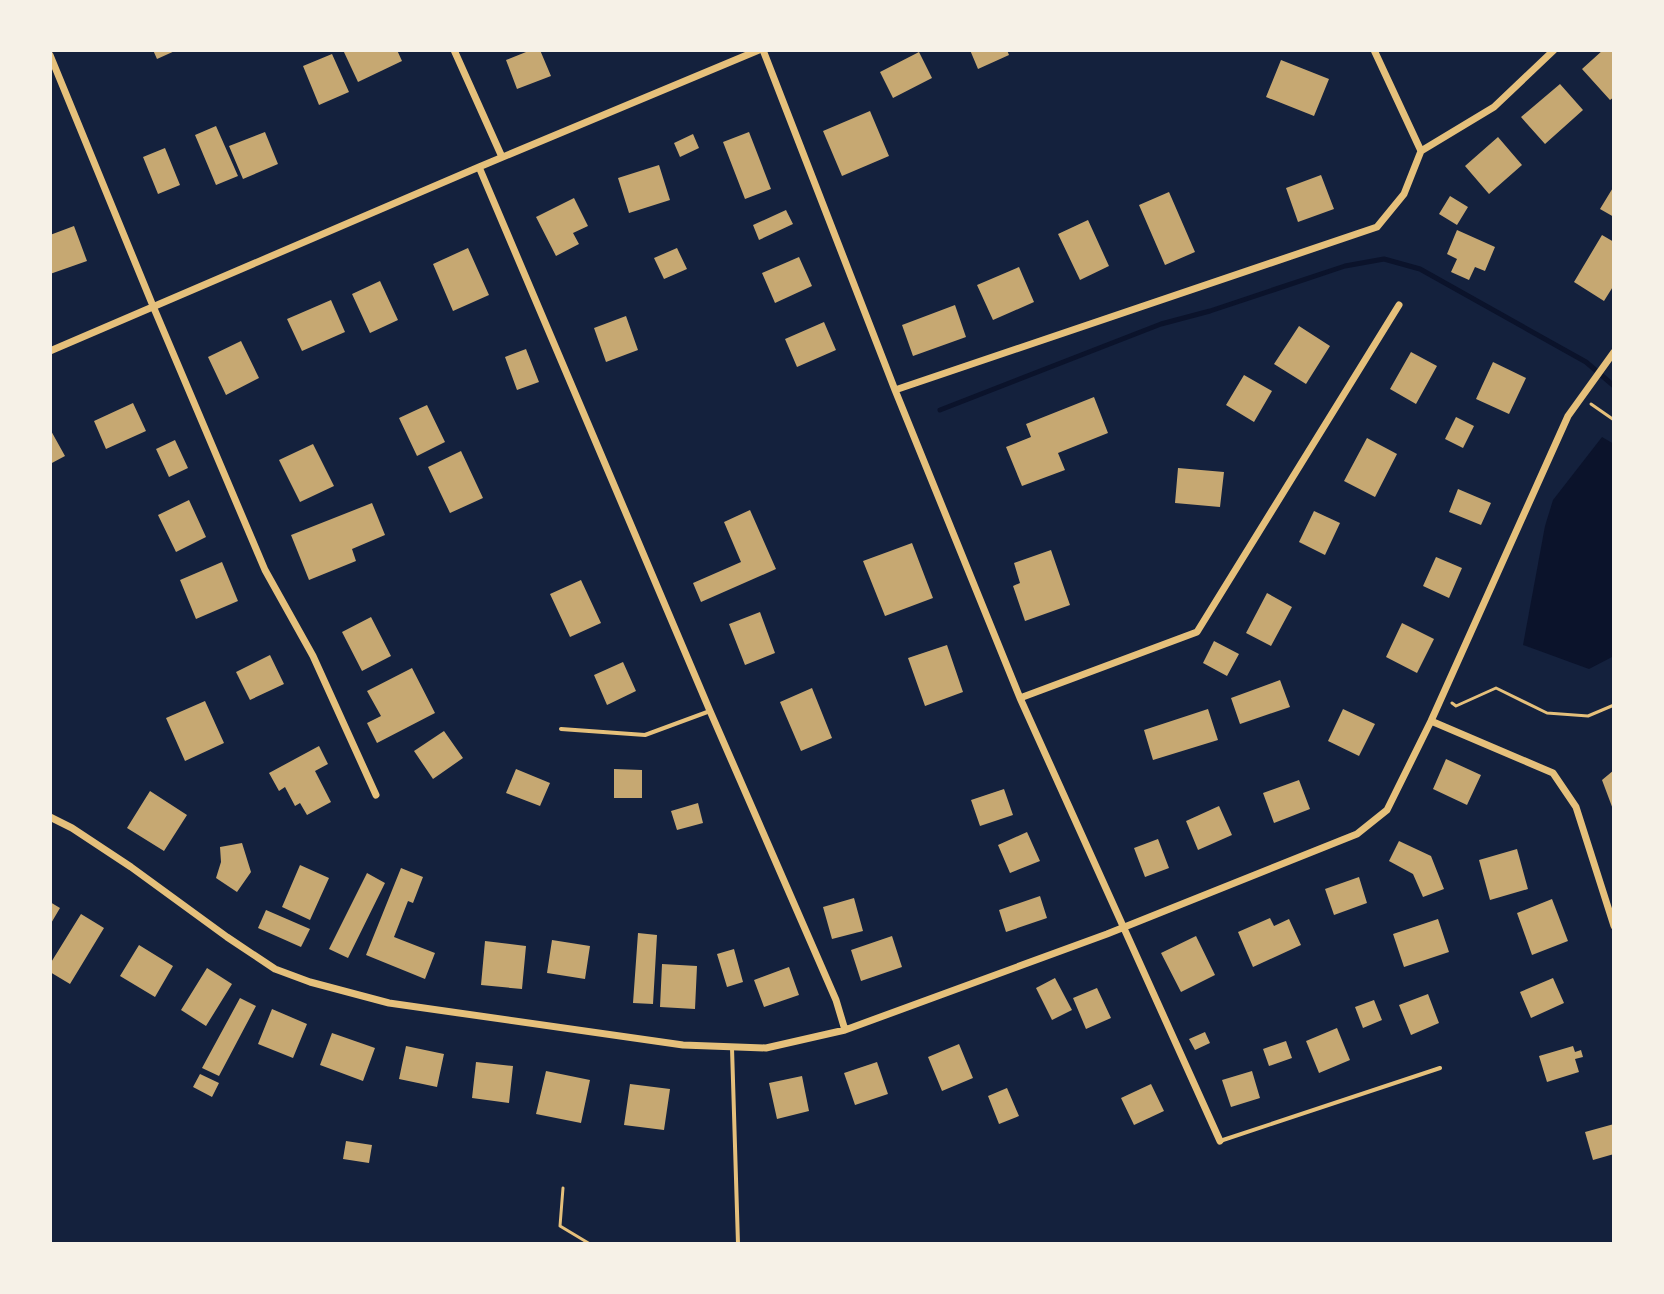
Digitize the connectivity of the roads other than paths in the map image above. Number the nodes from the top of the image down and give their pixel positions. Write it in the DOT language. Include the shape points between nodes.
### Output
graph roads {
  1 [pos="454,50"];
  2 [pos="761,50"];
  3 [pos="1374,50"];
  4 [pos="1554,50"];
  5 [pos="50,55"];
  6 [pos="1421,151"];
  7 [pos="502,157"];
  8 [pos="479,167"];
  9 [pos="1399,305"];
  10 [pos="153,306"];
  11 [pos="50,351"];
  12 [pos="1614,352"];
  13 [pos="895,390"];
  14 [pos="1020,698"];
  15 [pos="710,711"];
  16 [pos="1431,721"];
  17 [pos="561,729"];
  18 [pos="376,795"];
  19 [pos="50,817"];
  20 [pos="1614,926"];
  21 [pos="1123,928"];
  22 [pos="845,1030"];
  23 [pos="732,1048"];
  24 [pos="1440,1068"];
  25 [pos="1220,1141"];
  26 [pos="738,1244"];
  1 -- 7 [label="street"];
  2 -- 7 [label="street"];
  2 -- 13 [label="street"];
  3 -- 6 [label="street"];
  4 -- 6 [label="street" via="1494,107"];
  5 -- 10 [label="street"];
  6 -- 13 [label="street" via="1404,194 1377,227"];
  7 -- 8 [label="street"];
  8 -- 10 [label="street"];
  8 -- 15 [label="street"];
  9 -- 14 [label="street" via="1197,632"];
  10 -- 11 [label="street"];
  10 -- 18 [label="street" via="265,570 313,656"];
  12 -- 16 [label="street" via="1568,416"];
  13 -- 14 [label="street"];
  14 -- 21 [label="street"];
  15 -- 17 [label="lane" via="645,735"];
  15 -- 22 [label="street"];
  16 -- 20 [label="street" via="1553,773 1576,807"];
  16 -- 21 [label="street" via="1387,810 1357,834"];
  19 -- 23 [label="street" via="275,969 310,982 389,1003"];
  21 -- 22 [label="street"];
  21 -- 25 [label="street"];
  22 -- 23 [label="street" via="766,1048"];
  23 -- 26 [label="lane"];
  24 -- 25 [label="lane"];
}
